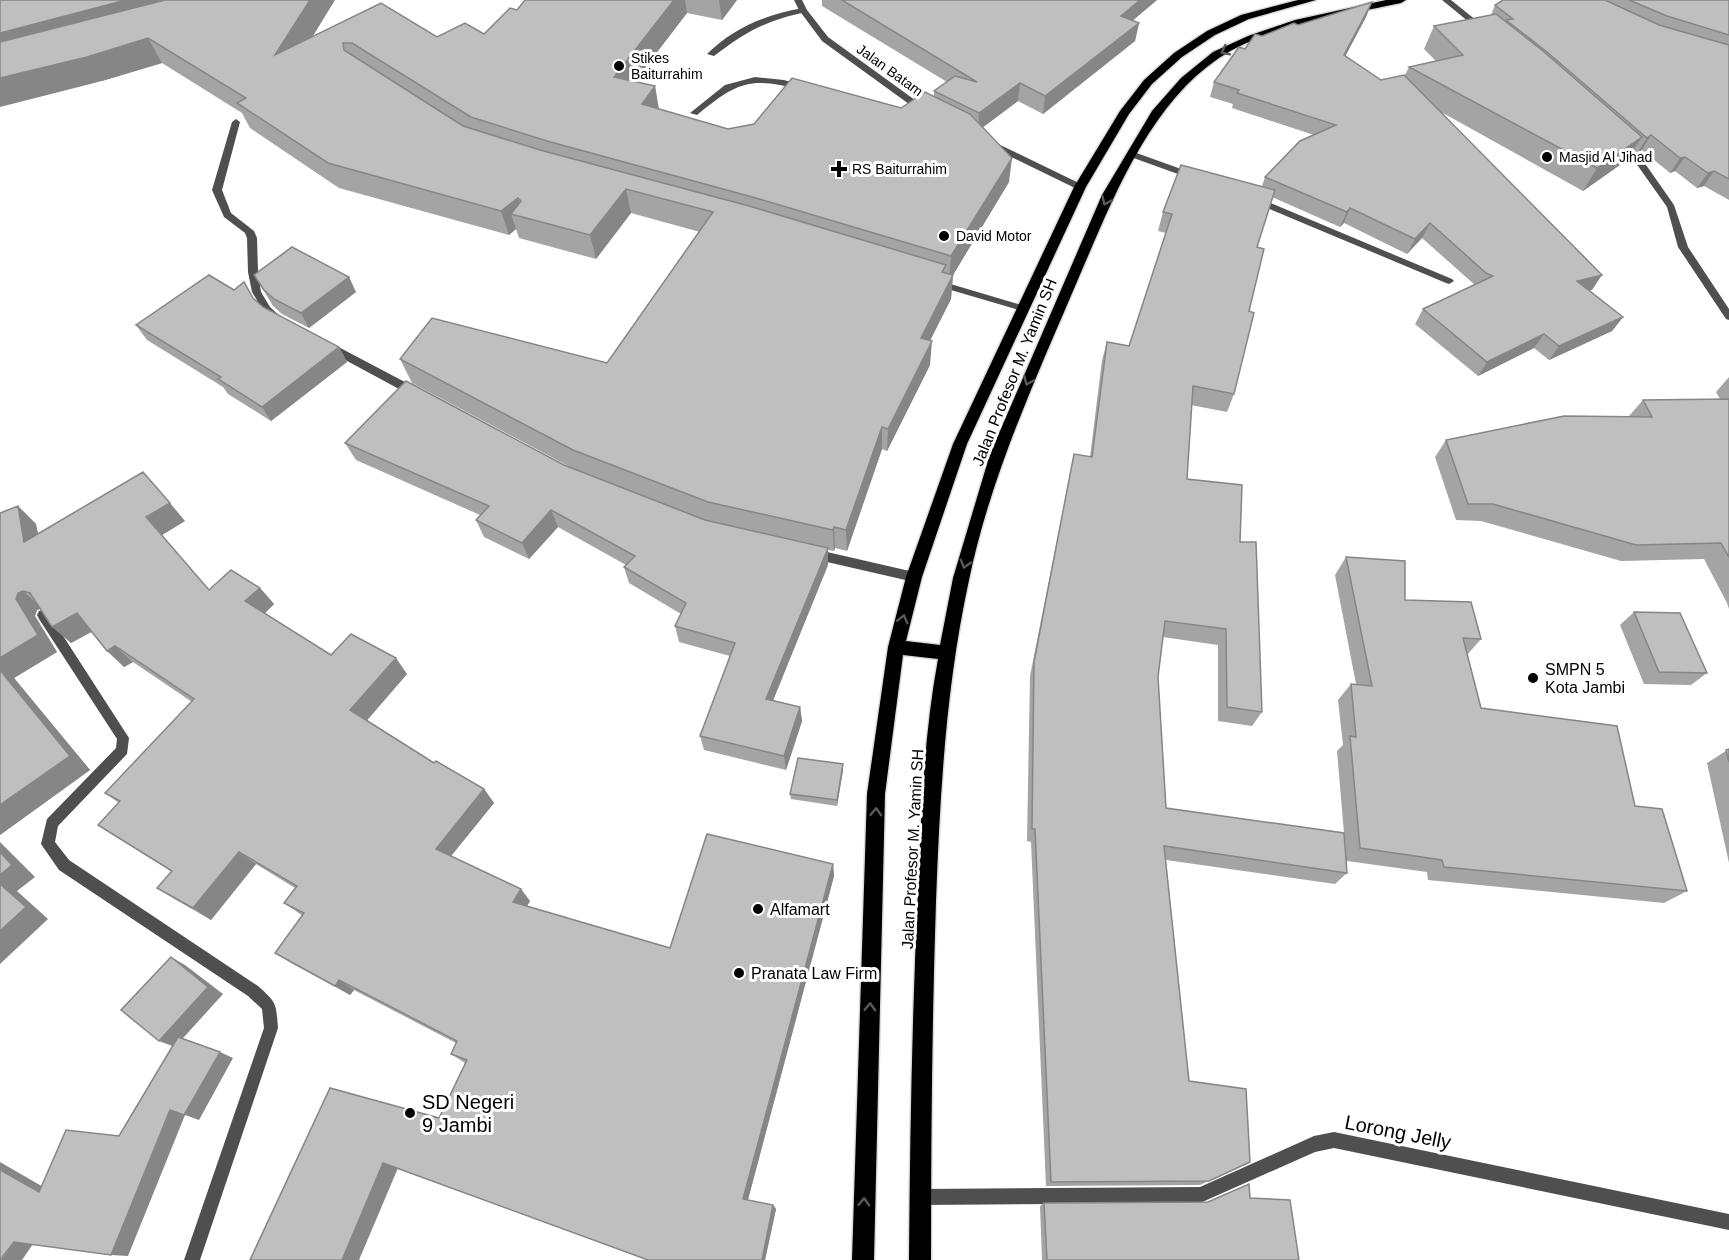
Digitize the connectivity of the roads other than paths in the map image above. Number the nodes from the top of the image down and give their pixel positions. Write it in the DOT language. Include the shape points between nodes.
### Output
graph roads {
  1 [pos="798,0"];
  2 [pos="1311,0"];
  3 [pos="1401,0"];
  4 [pos="1446,0"];
  5 [pos="802,10"];
  6 [pos="1491,35"];
  7 [pos="711,54"];
  8 [pos="814,90"];
  9 [pos="694,113"];
  10 [pos="937,117"];
  11 [pos="236,122"];
  12 [pos="978,137"];
  13 [pos="1614,141"];
  14 [pos="1131,154"];
  15 [pos="1204,181"];
  16 [pos="1080,187"];
  17 [pos="1246,196"];
  18 [pos="930,281"];
  19 [pos="1449,281"];
  20 [pos="1022,308"];
  21 [pos="1729,317"];
  22 [pos="288,324"];
  23 [pos="319,341"];
  24 [pos="423,397"];
  25 [pos="800,551"];
  26 [pos="914,577"];
  27 [pos="43,615"];
  28 [pos="896,647"];
  29 [pos="946,653"];
  30 [pos="920,1197"];
  31 [pos="1729,1222"];
  32 [pos="192,1260"];
  33 [pos="863,1260"];
  34 [pos="920,1260"];
  1 -- 5 [label="street, Jalan Batam"];
  2 -- 16 [label="highway, Jalan Profesor M. Yamin SH" via="1245,17 1178,55 1148,82 1124,113"];
  3 -- 14 [label="highway, Jalan Profesor M. Yamin SH, one-way" via="1295,23 1217,54 1185,80 1156,114"];
  4 -- 6 [label="street"];
  5 -- 7 [label="street" via="745,27"];
  5 -- 10 [label="street, Jalan Batam" via="825,39 912,108"];
  8 -- 9 [label="street" via="770,79 740,83 728,87"];
  11 -- 22 [label="street" via="217,190 227,215 249,231 252,238 256,295 265,309"];
  12 -- 16 [label="street"];
  13 -- 21 [label="street" via="1641,164 1671,207 1683,247"];
  14 -- 15 [label="street"];
  14 -- 29 [label="highway, Jalan Profesor M. Yamin SH, one-way" via="1108,195 997,454 961,578"];
  16 -- 20 [label="highway, Jalan Profesor M. Yamin SH"];
  17 -- 19 [label="street"];
  18 -- 20 [label="street"];
  20 -- 26 [label="highway, Jalan Profesor M. Yamin SH" via="960,444"];
  23 -- 24 [label="street"];
  25 -- 26 [label="street"];
  28 -- 26 [label="highway, Jalan Profesor M. Yamin SH, one-way"];
  27 -- 32 [label="street" via="123,738 122,750 52,822 48,843 64,866 270,1005 272,1028"];
  28 -- 29 [label="highway"];
  33 -- 28 [label="highway, Jalan Profesor M. Yamin SH, one-way" via="876,794"];
  29 -- 30 [label="highway, Jalan Profesor M. Yamin SH" via="931,812 921,1043"];
  30 -- 31 [label="street, Lorong Jelly" via="1200,1195 1314,1143 1334,1140"];
  30 -- 34 [label="highway, Jalan Profesor M. Yamin SH"];
}
